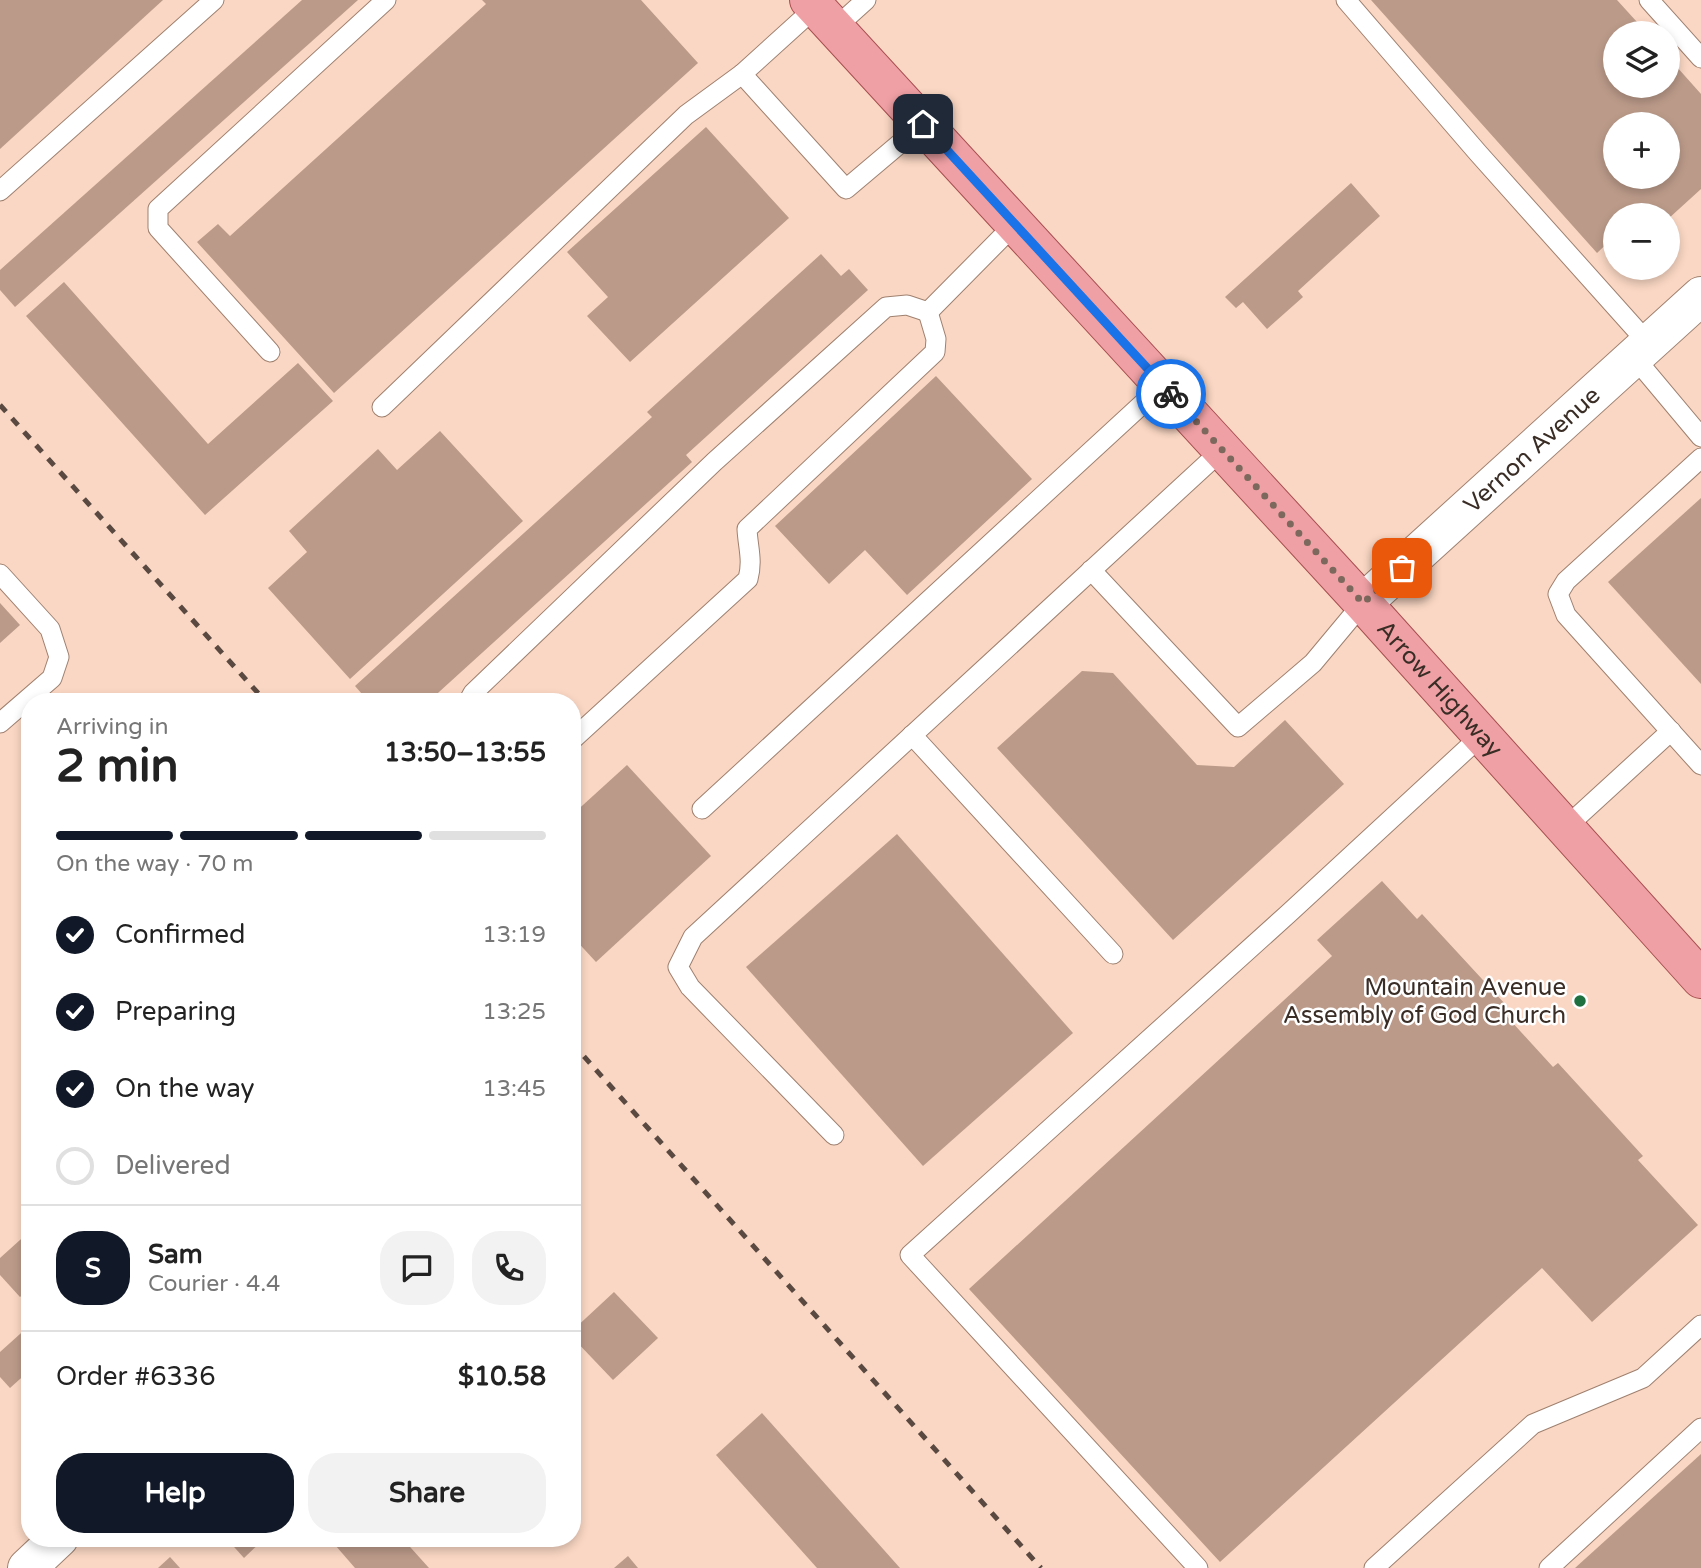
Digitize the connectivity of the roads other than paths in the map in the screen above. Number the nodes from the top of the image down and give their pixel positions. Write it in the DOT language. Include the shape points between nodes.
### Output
graph roads {
  1 [pos="214,0"];
  2 [pos="386,0"];
  3 [pos="866,0"];
  4 [pos="1346,0"];
  5 [pos="1649,0"];
  6 [pos="820,12"];
  7 [pos="1701,58"];
  8 [pos="742,74"];
  9 [pos="923,124"];
  10 [pos="0,191"];
  11 [pos="1015,224"];
  12 [pos="1701,296"];
  13 [pos="928,312"];
  14 [pos="1641,350"];
  15 [pos="270,352"];
  16 [pos="1163,385"];
  17 [pos="382,407"];
  18 [pos="1701,437"];
  19 [pos="1222,450"];
  20 [pos="1701,458"];
  21 [pos="1090,570"];
  22 [pos="0,574"];
  23 [pos="1363,603"];
  24 [pos="35,693"];
  25 [pos="474,693"];
  26 [pos="21,705"];
  27 [pos="0,723"];
  28 [pos="1671,731"];
  29 [pos="581,732"];
  30 [pos="1482,735"];
  31 [pos="912,736"];
  32 [pos="1701,765"];
  33 [pos="702,809"];
  34 [pos="1565,828"];
  35 [pos="1113,954"];
  36 [pos="1701,979"];
  37 [pos="834,1135"];
  38 [pos="1701,1325"];
  39 [pos="1701,1428"];
  40 [pos="49,1547"];
  41 [pos="27,1568"];
  42 [pos="1198,1568"];
  43 [pos="1374,1568"];
  44 [pos="1549,1568"];
  1 -- 10 [label="lane"];
  2 -- 15 [label="lane" via="158,209 158,228"];
  3 -- 6 [label="lane"];
  4 -- 14 [label="lane"];
  5 -- 7 [label="lane"];
  6 -- 8 [label="lane"];
  6 -- 9 [label="main road, Arrow Highway"];
  8 -- 9 [label="lane" via="846,189"];
  8 -- 17 [label="lane" via="686,115"];
  9 -- 11 [label="main road, Arrow Highway"];
  11 -- 13 [label="lane"];
  11 -- 16 [label="main road, Arrow Highway"];
  12 -- 14 [label="street, Vernon Avenue"];
  13 -- 25 [label="lane" via="907,305 886,307 714,462"];
  13 -- 29 [label="lane" via="935,352 747,529 753,563 748,579"];
  14 -- 18 [label="lane"];
  14 -- 23 [label="street, Vernon Avenue"];
  16 -- 19 [label="main road, Arrow Highway"];
  16 -- 33 [label="lane"];
  19 -- 21 [label="lane"];
  19 -- 23 [label="main road, Arrow Highway"];
  20 -- 28 [label="lane" via="1566,581 1558,594 1566,615"];
  21 -- 23 [label="lane" via="1238,727 1312,663"];
  21 -- 31 [label="lane"];
  22 -- 24 [label="lane" via="50,629 60,657 52,678"];
  23 -- 30 [label="main road, Arrow Highway"];
  26 -- 27 [label="lane"];
  28 -- 32 [label="lane"];
  28 -- 34 [label="lane"];
  30 -- 34 [label="main road, Arrow Highway"];
  30 -- 42 [label="lane" via="910,1255"];
  31 -- 35 [label="lane"];
  31 -- 37 [label="lane" via="693,937 678,967 690,987"];
  34 -- 36 [label="main road, Arrow Highway"];
  38 -- 43 [label="lane" via="1643,1378 1533,1424"];
  39 -- 44 [label="lane"];
  40 -- 41 [label="street"];
}
